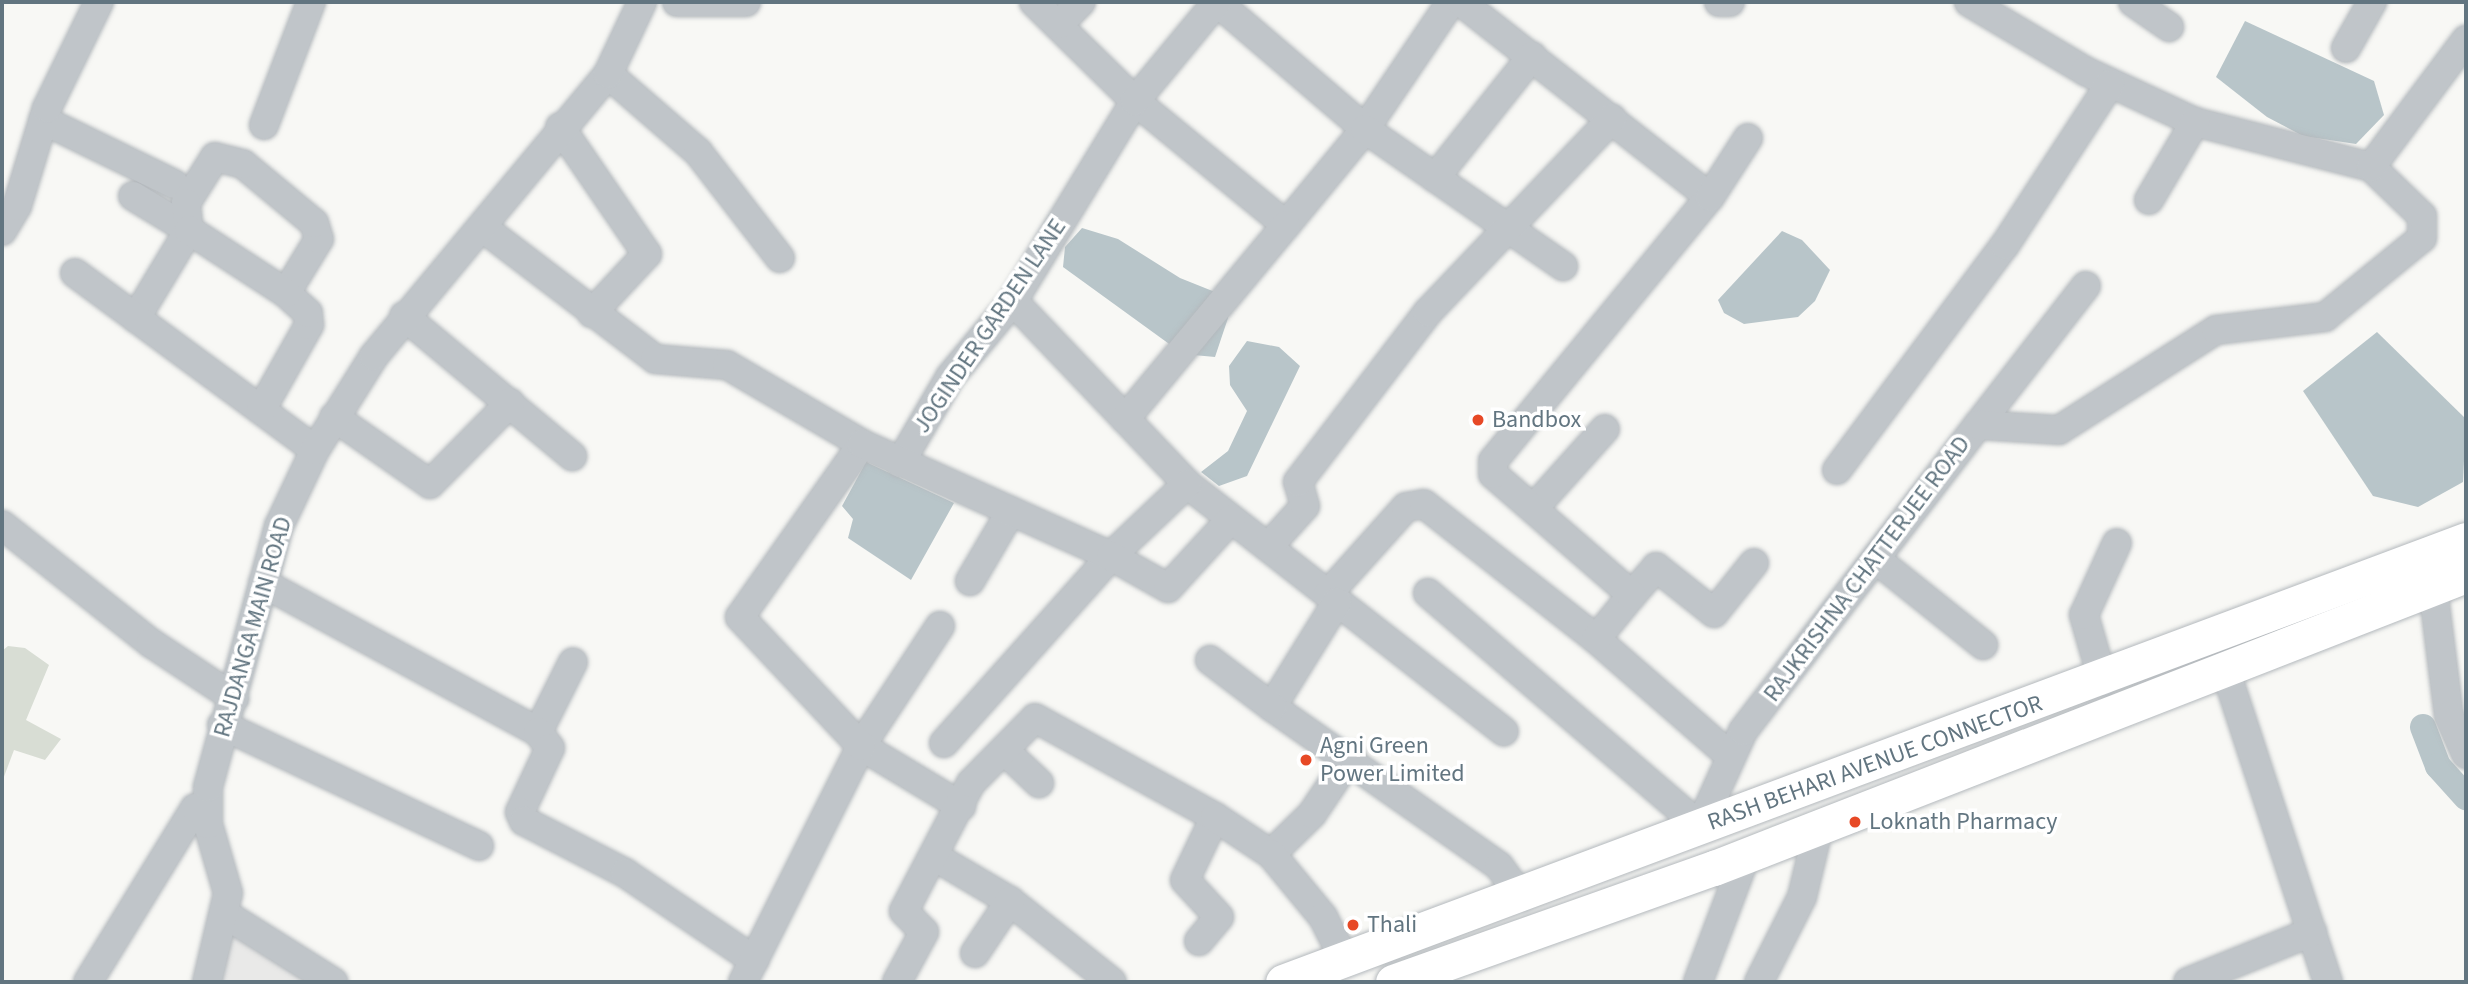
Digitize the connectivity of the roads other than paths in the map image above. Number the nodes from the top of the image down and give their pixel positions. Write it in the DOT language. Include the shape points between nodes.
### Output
graph roads {
  1 [pos="311,2"];
  2 [pos="642,2"];
  3 [pos="677,2"];
  4 [pos="746,2"];
  5 [pos="1034,2"];
  6 [pos="1081,2"];
  7 [pos="1217,2"];
  8 [pos="1451,2"];
  9 [pos="1461,2"];
  10 [pos="1719,2"];
  11 [pos="1730,2"];
  12 [pos="2133,2"];
  13 [pos="2372,2"];
  14 [pos="97,3"];
  15 [pos="1985,6"];
  16 [pos="1059,24"];
  17 [pos="2169,27"];
  18 [pos="2466,40"];
  19 [pos="2346,48"];
  20 [pos="1532,56"];
  21 [pos="608,74"];
  22 [pos="2110,84"];
  23 [pos="1136,102"];
  24 [pos="1612,119"];
  25 [pos="43,120"];
  26 [pos="2195,122"];
  27 [pos="264,125"];
  28 [pos="560,127"];
  29 [pos="1365,129"];
  30 [pos="1748,138"];
  31 [pos="2371,167"];
  32 [pos="1436,178"];
  33 [pos="174,184"];
  34 [pos="134,196"];
  35 [pos="1710,197"];
  36 [pos="2149,200"];
  37 [pos="1286,225"];
  38 [pos="482,227"];
  39 [pos="1508,229"];
  40 [pos="189,230"];
  41 [pos="2,231"];
  42 [pos="780,258"];
  43 [pos="1563,266"];
  44 [pos="75,273"];
  45 [pos="2086,286"];
  46 [pos="286,293"];
  47 [pos="1013,301"];
  48 [pos="592,313"];
  49 [pos="404,317"];
  50 [pos="136,318"];
  51 [pos="510,403"];
  52 [pos="261,410"];
  53 [pos="334,417"];
  54 [pos="1125,419"];
  55 [pos="1978,425"];
  56 [pos="1605,429"];
  57 [pos="862,444"];
  58 [pos="315,450"];
  59 [pos="572,456"];
  60 [pos="900,463"];
  61 [pos="1837,470"];
  62 [pos="1187,484"];
  63 [pos="1534,508"];
  64 [pos="1012,512"];
  65 [pos="1231,519"];
  66 [pos="2,525"];
  67 [pos="2466,540"];
  68 [pos="2117,543"];
  69 [pos="1268,547"];
  70 [pos="1111,556"];
  71 [pos="1877,560"];
  72 [pos="1755,563"];
  73 [pos="2466,575"];
  74 [pos="970,580"];
  75 [pos="263,583"];
  76 [pos="2433,588"];
  77 [pos="1428,593"];
  78 [pos="1632,595"];
  79 [pos="1332,598"];
  80 [pos="940,626"];
  81 [pos="1596,639"];
  82 [pos="1983,645"];
  83 [pos="1210,660"];
  84 [pos="573,662"];
  85 [pos="2225,669"];
  86 [pos="2103,681"];
  87 [pos="234,698"];
  88 [pos="1272,707"];
  89 [pos="222,725"];
  90 [pos="538,732"];
  91 [pos="1504,732"];
  92 [pos="944,743"];
  93 [pos="861,746"];
  94 [pos="1005,751"];
  95 [pos="1728,754"];
  96 [pos="2466,754"];
  97 [pos="1351,756"];
  98 [pos="1039,783"];
  99 [pos="961,806"];
  100 [pos="207,810"];
  101 [pos="1215,817"];
  102 [pos="1700,826"];
  103 [pos="1819,826"];
  104 [pos="479,846"];
  105 [pos="1271,854"];
  106 [pos="1746,855"];
  107 [pos="937,858"];
  108 [pos="1714,868"];
  109 [pos="1522,898"];
  110 [pos="1010,901"];
  111 [pos="225,914"];
  112 [pos="2312,932"];
  113 [pos="1199,942"];
  114 [pos="975,953"];
  115 [pos="1343,957"];
  116 [pos="749,971"];
  117 [pos="88,982"];
  118 [pos="207,982"];
  119 [pos="333,982"];
  120 [pos="897,982"];
  121 [pos="1112,982"];
  122 [pos="1283,982"];
  123 [pos="1395,982"];
  124 [pos="1698,982"];
  125 [pos="1759,982"];
  126 [pos="2188,982"];
  127 [pos="2328,982"];
  1 -- 27 [label="street"];
  2 -- 21 [label="street, RAJDANGA MAIN ROAD"];
  3 -- 4 [label="street"];
  5 -- 16 [label="street"];
  6 -- 16 [label="street"];
  7 -- 23 [label="street, JOGINDER GARDEN LANE"];
  7 -- 29 [label="street"];
  8 -- 29 [label="street"];
  9 -- 20 [label="street"];
  10 -- 11 [label="street"];
  12 -- 17 [label="street"];
  13 -- 19 [label="street"];
  14 -- 25 [label="street"];
  15 -- 22 [label="street"];
  16 -- 23 [label="street"];
  18 -- 31 [label="street"];
  20 -- 24 [label="street"];
  20 -- 32 [label="street"];
  21 -- 28 [label="street, RAJDANGA MAIN ROAD"];
  21 -- 42 [label="street" via="698,152"];
  22 -- 26 [label="street"];
  22 -- 61 [label="street" via="2005,245"];
  23 -- 37 [label="street"];
  23 -- 47 [label="street, JOGINDER GARDEN LANE"];
  24 -- 35 [label="street"];
  24 -- 39 [label="street"];
  25 -- 33 [label="street"];
  25 -- 41 [label="street" via="17,206"];
  26 -- 31 [label="street"];
  26 -- 36 [label="street"];
  28 -- 38 [label="street, RAJDANGA MAIN ROAD"];
  28 -- 48 [label="street" via="647,254"];
  29 -- 32 [label="street"];
  29 -- 37 [label="street"];
  30 -- 35 [label="street"];
  31 -- 55 [label="street, RAJKRISHNA CHATTERJEE ROAD" via="2422,216 2426,230 2336,310 2308,322 2216,330 2059,430"];
  32 -- 39 [label="street"];
  34 -- 40 [label="street"];
  35 -- 63 [label="street" via="1499,450 1493,474"];
  37 -- 54 [label="street"];
  38 -- 48 [label="street"];
  38 -- 49 [label="street, RAJDANGA MAIN ROAD"];
  39 -- 43 [label="street"];
  39 -- 69 [label="street" via="1428,312 1298,482 1305,506"];
  40 -- 46 [label="street"];
  40 -- 46 [label="street" via="186,203 215,157 243,164 314,223 314,254"];
  40 -- 50 [label="street"];
  44 -- 50 [label="street"];
  45 -- 55 [label="street"];
  46 -- 52 [label="street" via="309,313 309,325"];
  47 -- 54 [label="street"];
  47 -- 60 [label="street, JOGINDER GARDEN LANE" via="950,377"];
  48 -- 57 [label="street" via="654,359 727,365"];
  49 -- 51 [label="street"];
  49 -- 53 [label="street, RAJDANGA MAIN ROAD"];
  50 -- 52 [label="street"];
  51 -- 53 [label="street" via="430,484"];
  51 -- 59 [label="street"];
  52 -- 58 [label="street"];
  53 -- 58 [label="street, RAJDANGA MAIN ROAD"];
  54 -- 62 [label="street"];
  55 -- 71 [label="street, RAJKRISHNA CHATTERJEE ROAD"];
  56 -- 63 [label="street"];
  57 -- 60 [label="street"];
  57 -- 93 [label="street" via="740,617"];
  58 -- 75 [label="street, RAJDANGA MAIN ROAD" via="279,526"];
  60 -- 64 [label="street"];
  62 -- 65 [label="street"];
  62 -- 70 [label="street"];
  63 -- 78 [label="street"];
  64 -- 70 [label="street"];
  64 -- 74 [label="street"];
  65 -- 69 [label="street"];
  65 -- 70 [label="street" via="1168,589"];
  66 -- 87 [label="street" via="151,643"];
  67 -- 86 [label="main road, RASH BEHARI AVENUE CONNECTOR"];
  68 -- 86 [label="street" via="2084,615"];
  69 -- 79 [label="street"];
  70 -- 92 [label="street"];
  71 -- 82 [label="street"];
  71 -- 95 [label="street, RAJKRISHNA CHATTERJEE ROAD"];
  72 -- 78 [label="street" via="1714,613 1657,567"];
  73 -- 76 [label="main road, RASH BEHARI AVENUE CONNECTOR"];
  75 -- 87 [label="street, RAJDANGA MAIN ROAD"];
  75 -- 90 [label="street"];
  76 -- 85 [label="main road, RASH BEHARI AVENUE CONNECTOR"];
  76 -- 96 [label="street" via="2449,716"];
  77 -- 102 [label="street"];
  78 -- 81 [label="street"];
  79 -- 81 [label="street" via="1416,501"];
  79 -- 88 [label="street"];
  79 -- 91 [label="street"];
  80 -- 93 [label="street"];
  81 -- 95 [label="street"];
  83 -- 88 [label="street"];
  84 -- 90 [label="street"];
  85 -- 103 [label="main road, RASH BEHARI AVENUE CONNECTOR"];
  85 -- 112 [label="street"];
  86 -- 102 [label="main road, RASH BEHARI AVENUE CONNECTOR"];
  87 -- 89 [label="street, RAJDANGA MAIN ROAD"];
  88 -- 97 [label="street"];
  89 -- 100 [label="street, RAJDANGA MAIN ROAD"];
  89 -- 104 [label="street"];
  90 -- 116 [label="street" via="550,748 520,812 524,821 625,873"];
  93 -- 99 [label="street"];
  93 -- 116 [label="street"];
  94 -- 98 [label="street"];
  94 -- 99 [label="street" via="971,783"];
  94 -- 101 [label="street" via="1035,719"];
  95 -- 102 [label="street, RAJKRISHNA CHATTERJEE ROAD"];
  97 -- 105 [label="street" via="1312,814"];
  97 -- 109 [label="street" via="1499,866"];
  99 -- 107 [label="street"];
  100 -- 111 [label="street, RAJDANGA MAIN ROAD" via="228,893"];
  100 -- 117 [label="street" via="195,808"];
  101 -- 105 [label="street"];
  101 -- 113 [label="street" via="1185,880 1219,917"];
  102 -- 108 [label="street"];
  102 -- 109 [label="main road, RASH BEHARI AVENUE CONNECTOR"];
  103 -- 106 [label="main road, RASH BEHARI AVENUE CONNECTOR"];
  103 -- 125 [label="street" via="1802,897"];
  105 -- 115 [label="street" via="1323,917"];
  106 -- 108 [label="main road, RASH BEHARI AVENUE CONNECTOR"];
  106 -- 124 [label="street"];
  107 -- 110 [label="street"];
  107 -- 120 [label="street" via="904,911 924,932"];
  108 -- 123 [label="main road, RASH BEHARI AVENUE CONNECTOR"];
  109 -- 115 [label="main road, RASH BEHARI AVENUE CONNECTOR"];
  110 -- 114 [label="street"];
  110 -- 121 [label="street"];
  111 -- 118 [label="street, RAJDANGA MAIN ROAD"];
  111 -- 119 [label="street"];
  112 -- 126 [label="street"];
  112 -- 127 [label="street"];
  115 -- 122 [label="main road, RASH BEHARI AVENUE CONNECTOR"];
}
